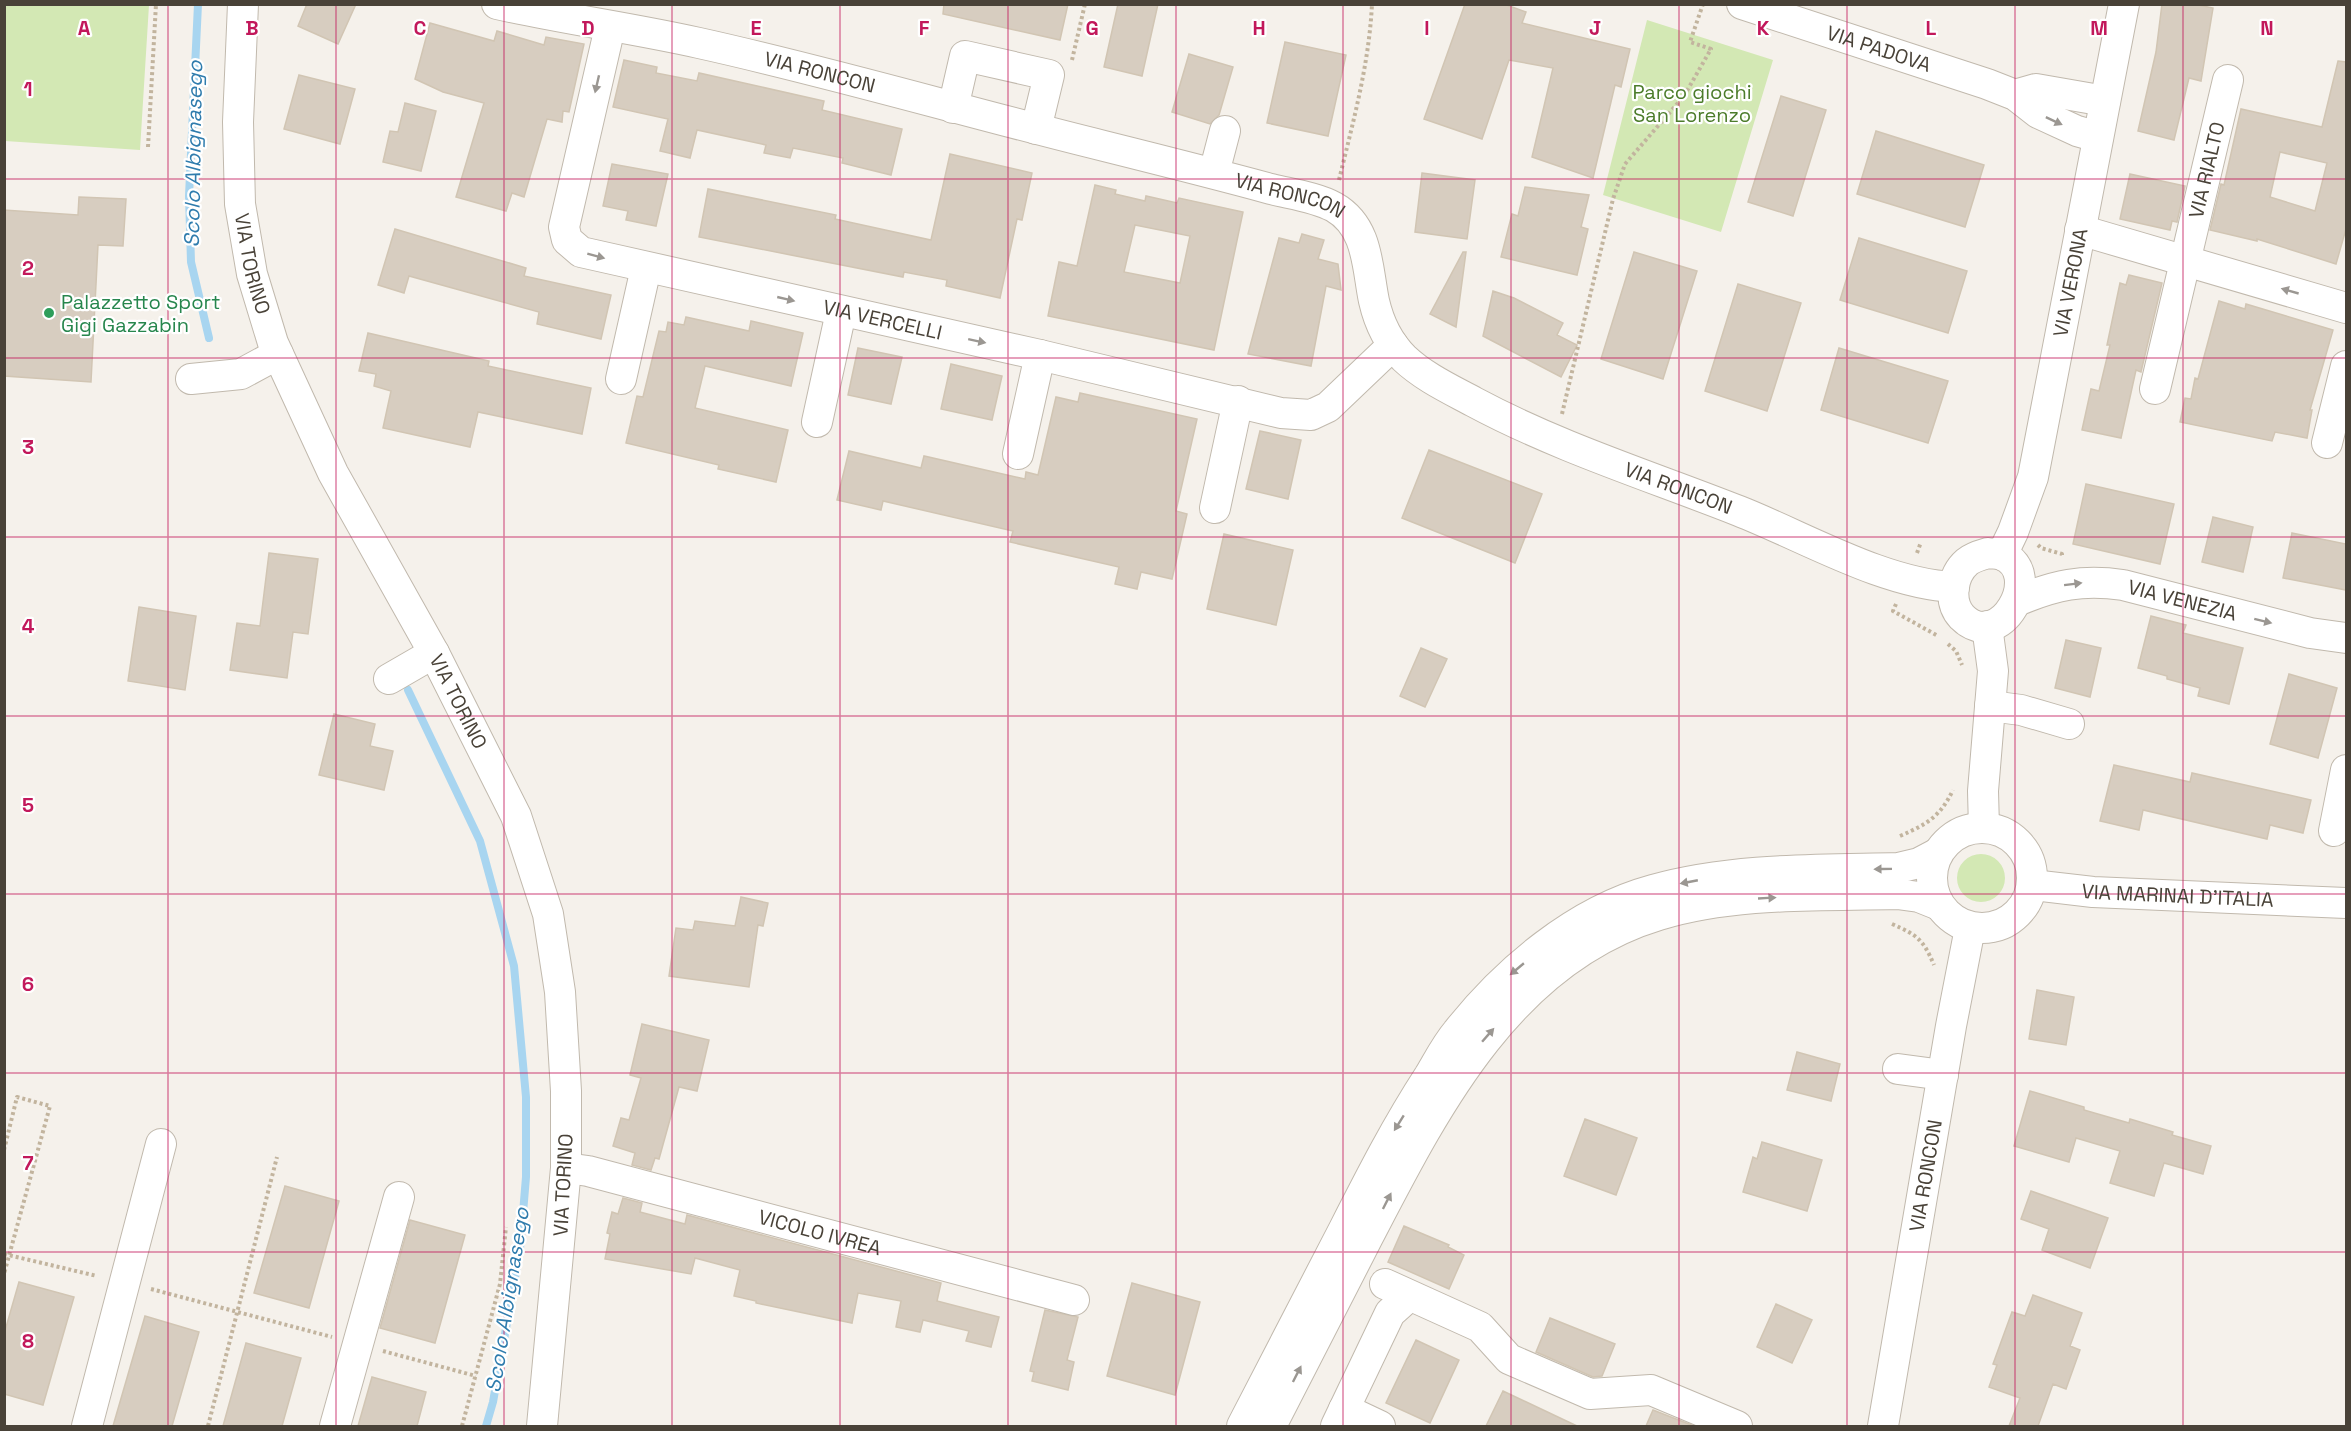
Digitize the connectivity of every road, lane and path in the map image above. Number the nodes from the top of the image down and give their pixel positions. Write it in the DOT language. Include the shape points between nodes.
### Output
graph roads {
  1 [pos="156,4"];
  2 [pos="243,4"];
  3 [pos="497,4"];
  4 [pos="1085,4"];
  5 [pos="1372,4"];
  6 [pos="1703,4"];
  7 [pos="1742,4"];
  8 [pos="2124,4"];
  9 [pos="610,27"];
  10 [pos="1070,71"];
  11 [pos="2229,80"];
  12 [pos="2015,95"];
  13 [pos="2105,100"];
  14 [pos="953,108"];
  15 [pos="1036,129"];
  16 [pos="1225,131"];
  17 [pos="2098,137"];
  18 [pos="148,147"];
  19 [pos="1214,173"];
  20 [pos="1336,191"];
  21 [pos="2080,230"];
  22 [pos="2186,261"];
  23 [pos="646,268"];
  24 [pos="2346,308"];
  25 [pos="842,312"];
  26 [pos="1393,345"];
  27 [pos="278,354"];
  28 [pos="1040,355"];
  29 [pos="2346,366"];
  30 [pos="190,379"];
  31 [pos="621,379"];
  32 [pos="2156,389"];
  33 [pos="1238,401"];
  34 [pos="817,422"];
  35 [pos="1560,423"];
  36 [pos="2327,443"];
  37 [pos="1018,454"];
  38 [pos="1215,508"];
  39 [pos="2002,555"];
  40 [pos="1954,587"];
  41 [pos="2017,601"];
  42 [pos="1893,612"];
  43 [pos="1987,626"];
  44 [pos="2346,639"];
  45 [pos="434,653"];
  46 [pos="1965,672"];
  47 [pos="389,679"];
  48 [pos="1990,706"];
  49 [pos="2069,724"];
  50 [pos="2346,770"];
  51 [pos="1956,780"];
  52 [pos="1953,792"];
  53 [pos="1984,828"];
  54 [pos="2334,831"];
  55 [pos="1938,853"];
  56 [pos="2032,885"];
  57 [pos="2338,899"];
  58 [pos="1939,904"];
  59 [pos="1881,921"];
  60 [pos="1970,928"];
  61 [pos="1935,975"];
  62 [pos="1898,1069"];
  63 [pos="1943,1075"];
  64 [pos="161,1144"];
  65 [pos="4,1150"];
  66 [pos="277,1157"];
  67 [pos="566,1168"];
  68 [pos="399,1197"];
  69 [pos="506,1227"];
  70 [pos="7,1255"];
  71 [pos="4,1274"];
  72 [pos="125,1283"];
  73 [pos="1074,1300"];
  74 [pos="237,1312"];
  75 [pos="358,1344"];
  76 [pos="476,1376"];
  77 [pos="1340,1418"];
  78 [pos="87,1426"];
  79 [pos="208,1426"];
  80 [pos="335,1426"];
  81 [pos="462,1426"];
  82 [pos="542,1426"];
  83 [pos="1242,1426"];
  84 [pos="1270,1426"];
  85 [pos="1380,1426"];
  86 [pos="1737,1426"];
  87 [pos="1883,1426"];
  1 -- 18 [label="path"];
  2 -- 27 [label="street, VIA TORINO" via="238,122 240,204 252,274"];
  3 -- 9 [label="street, VIA RONCON"];
  4 -- 10 [label="path"];
  5 -- 20 [label="path" via="1362,86"];
  6 -- 35 [label="path" via="1690,42 1712,49 1684,96 1625,164 1613,199"];
  7 -- 12 [label="street, VIA PADOVA"];
  8 -- 13 [label="street, VIA VERONA"];
  9 -- 14 [label="street, VIA RONCON" via="707,45"];
  9 -- 23 [label="street, VIA VERCELLI, one-way" via="564,227 567,240 580,252"];
  11 -- 22 [label="street, VIA RIALTO"];
  12 -- 13 [label="street, VIA PADOVA" via="2036,89"];
  12 -- 17 [label="street, VIA PADOVA, one-way" via="2038,113"];
  13 -- 17 [label="street, VIA VERONA"];
  14 -- 15 [label="street, VIA RONCON"];
  14 -- 15 [label="street" via="965,56 1049,75"];
  15 -- 19 [label="street, VIA RONCON"];
  16 -- 19 [label="street"];
  17 -- 21 [label="street, VIA VERONA"];
  19 -- 26 [label="street, VIA RONCON" via="1317,201 1340,212 1357,230 1366,252 1375,304"];
  21 -- 22 [label="street"];
  21 -- 39 [label="street, VIA VERONA" via="2033,477"];
  24 -- 22 [label="street, one-way"];
  22 -- 32 [label="street, VIA RIALTO"];
  23 -- 25 [label="street, VIA VERCELLI, one-way"];
  23 -- 31 [label="street"];
  25 -- 28 [label="street, VIA VERCELLI, one-way"];
  25 -- 34 [label="street"];
  26 -- 33 [label="street, VIA VERCELLI" via="1338,399 1311,415 1281,413"];
  26 -- 40 [label="street, VIA RONCON" via="1405,360 1435,381 1553,440 1876,569 1929,586"];
  27 -- 30 [label="street" via="241,374"];
  27 -- 45 [label="street, VIA TORINO" via="333,473"];
  28 -- 33 [label="street, VIA VERCELLI"];
  28 -- 37 [label="street"];
  29 -- 36 [label="street"];
  33 -- 38 [label="street"];
  39 -- 40 [label="street" via="1988,553 1968,561"];
  39 -- 41 [label="street" via="2018,572"];
  40 -- 43 [label="street" via="1958,612 1967,621"];
  41 -- 43 [label="street" via="2001,621"];
  41 -- 44 [label="street, VIA VENEZIA, one-way" via="2065,584 2100,581"];
  42 -- 46 [label="path" via="1934,633 1956,651"];
  43 -- 48 [label="street" via="1993,671"];
  45 -- 47 [label="street"];
  45 -- 67 [label="street, VIA TORINO" via="516,816 548,914 560,992"];
  48 -- 49 [label="street"];
  48 -- 53 [label="street"];
  50 -- 54 [label="street"];
  51 -- 52 [label="path"];
  53 -- 55 [label="street" via="1958,834"];
  53 -- 56 [label="street" via="2010,836 2020,846 2028,857"];
  55 -- 58 [label="street" via="1932,879"];
  55 -- 83 [label="street, one-way" via="1898,868 1753,873 1653,890 1603,909 1538,952 1496,987 1456,1033 1395,1130"];
  56 -- 57 [label="street, VIA MARINAI D'ITALIA" via="2093,892"];
  56 -- 60 [label="street" via="2015,916 1994,927"];
  58 -- 60 [label="street" via="1958,923"];
  84 -- 58 [label="street, one-way" via="1417,1143 1477,1048 1514,1005 1554,972 1586,948 1624,928 1700,906 1756,899 1897,894"];
  59 -- 61 [label="path" via="1911,933 1925,945"];
  60 -- 63 [label="street, VIA RONCON"];
  62 -- 63 [label="street"];
  63 -- 87 [label="street, VIA RONCON"];
  64 -- 72 [label="street"];
  65 -- 70 [label="path" via="17,1097 50,1106"];
  66 -- 74 [label="path"];
  67 -- 73 [label="street, VICOLO IVREA"];
  67 -- 82 [label="street, VIA TORINO"];
  68 -- 75 [label="street"];
  69 -- 76 [label="path" via="500,1284"];
  70 -- 71 [label="path"];
  70 -- 72 [label="path"];
  72 -- 74 [label="path"];
  72 -- 78 [label="street"];
  74 -- 75 [label="path"];
  74 -- 79 [label="path"];
  75 -- 76 [label="path"];
  75 -- 80 [label="street"];
  76 -- 81 [label="path"];
  77 -- 85 [label="street"];
  77 -- 86 [label="street" via="1397,1290 1480,1328 1509,1359 1590,1394 1651,1390"];
}
